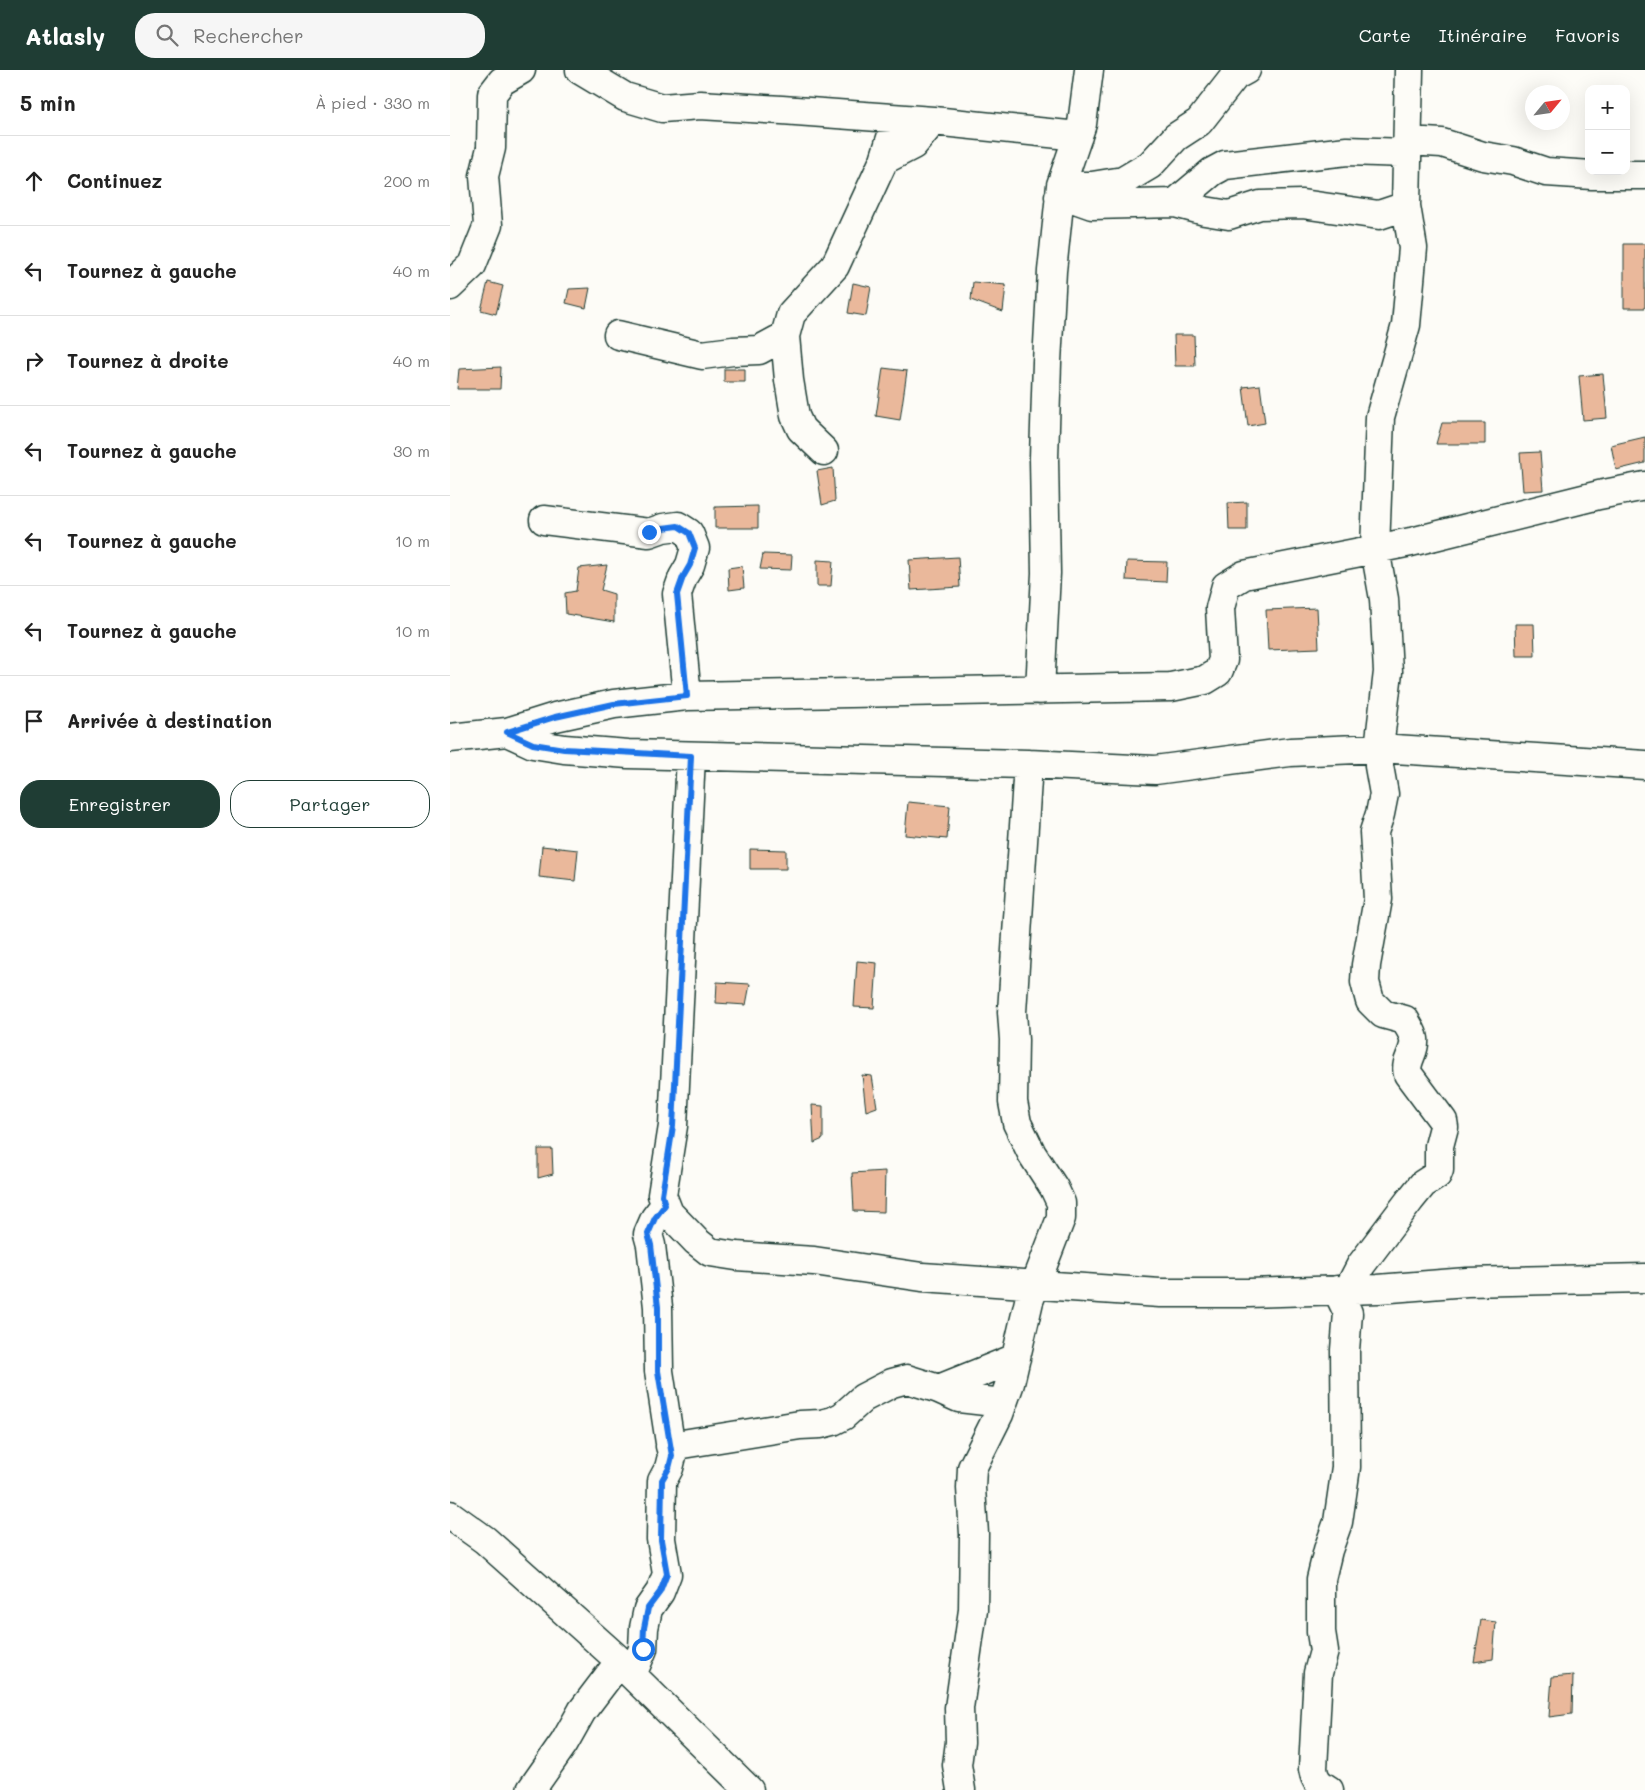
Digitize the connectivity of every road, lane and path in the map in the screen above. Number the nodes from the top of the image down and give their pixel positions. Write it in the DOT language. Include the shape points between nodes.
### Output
graph roads {
  1 [pos="521,70"];
  2 [pos="580,70"];
  3 [pos="1089,70"];
  4 [pos="1246,70"];
  5 [pos="1409,70"];
  6 [pos="897,119"];
  7 [pos="933,121"];
  8 [pos="1078,136"];
  9 [pos="1407,147"];
  10 [pos="884,160"];
  11 [pos="1645,174"];
  12 [pos="1059,201"];
  13 [pos="1175,203"];
  14 [pos="1406,206"];
  15 [pos="450,286"];
  16 [pos="618,335"];
  17 [pos="785,336"];
  18 [pos="824,451"];
  19 [pos="1645,486"];
  20 [pos="544,520"];
  21 [pos="1376,549"];
  22 [pos="1040,690"];
  23 [pos="687,696"];
  24 [pos="507,732"];
  25 [pos="450,738"];
  26 [pos="1378,748"];
  27 [pos="691,756"];
  28 [pos="1028,764"];
  29 [pos="1645,765"];
  30 [pos="665,1205"];
  31 [pos="1645,1278"];
  32 [pos="1035,1284"];
  33 [pos="1345,1297"];
  34 [pos="1016,1358"];
  35 [pos="939,1389"];
  36 [pos="1003,1402"];
  37 [pos="670,1446"];
  38 [pos="450,1515"];
  39 [pos="626,1668"];
  40 [pos="1320,1788"];
  41 [pos="531,1790"];
  42 [pos="749,1790"];
  43 [pos="961,1790"];
  1 -- 15 [label="street" via="502,81 492,94 491,148 484,176 488,225 472,265"];
  2 -- 6 [label="street" via="625,97 662,108 700,105"];
  3 -- 8 [label="street"];
  4 -- 12 [label="street" via="1235,76 1199,122 1176,137 1150,165 1123,181 1092,186"];
  5 -- 9 [label="street"];
  6 -- 7 [label="street"];
  6 -- 10 [label="street"];
  7 -- 8 [label="street"];
  7 -- 10 [label="street" via="913,145"];
  8 -- 12 [label="street"];
  9 -- 11 [label="street" via="1442,144 1546,172"];
  9 -- 13 [label="street" via="1225,165"];
  9 -- 14 [label="street"];
  10 -- 17 [label="street" via="836,266 791,314"];
  12 -- 13 [label="street" via="1075,199 1092,205"];
  12 -- 22 [label="street" via="1047,362 1044,458 1046,573"];
  13 -- 14 [label="street" via="1229,214 1260,205 1302,204 1379,215"];
  14 -- 21 [label="street" via="1413,248 1406,325 1380,417"];
  16 -- 17 [label="street" via="702,355 759,350"];
  17 -- 18 [label="street" via="795,416 801,428"];
  19 -- 21 [label="street"];
  20 -- 23 [label="street" via="649,532 678,526 689,533 695,548 677,594"];
  21 -- 22 [label="street" via="1244,575 1226,586 1220,608 1223,660 1218,672 1205,680 1171,687"];
  21 -- 26 [label="street" via="1384,599 1388,672"];
  22 -- 23 [label="street"];
  23 -- 24 [label="street" via="614,704"];
  24 -- 25 [label="street"];
  24 -- 27 [label="street" via="533,744 564,749"];
  26 -- 28 [label="street" via="1290,752 1155,770"];
  26 -- 29 [label="street"];
  26 -- 33 [label="street" via="1384,794 1374,832 1378,900 1365,982 1370,1001 1382,1014 1405,1020 1410,1029 1414,1039 1406,1067 1408,1074 1439,1115 1444,1128 1437,1175 1423,1184 1410,1200 1361,1265"];
  27 -- 28 [label="street"];
  27 -- 30 [label="street" via="673,1126 662,1195"];
  28 -- 32 [label="street" via="1012,1012 1013,1102 1020,1130 1061,1203 1061,1218"];
  30 -- 32 [label="street" via="669,1213 710,1252 814,1261 922,1277"];
  30 -- 37 [label="street" via="648,1234 658,1307 658,1371"];
  31 -- 33 [label="street" via="1467,1282 1378,1289"];
  32 -- 33 [label="street" via="1160,1293"];
  32 -- 34 [label="street"];
  33 -- 40 [label="street" via="1346,1467 1338,1522 1321,1579 1324,1651 1318,1673 1313,1769"];
  34 -- 35 [label="street"];
  34 -- 36 [label="street"];
  35 -- 36 [label="street" via="959,1398"];
  35 -- 37 [label="street" via="907,1379 863,1398 843,1416 821,1424"];
  36 -- 43 [label="street" via="972,1468 972,1610 959,1708 957,1765"];
  37 -- 39 [label="street" via="672,1456 662,1480 661,1540 667,1574 660,1592 648,1608 643,1649"];
  38 -- 39 [label="street" via="485,1540"];
  39 -- 41 [label="street" via="582,1711"];
  39 -- 42 [label="street"];
}
